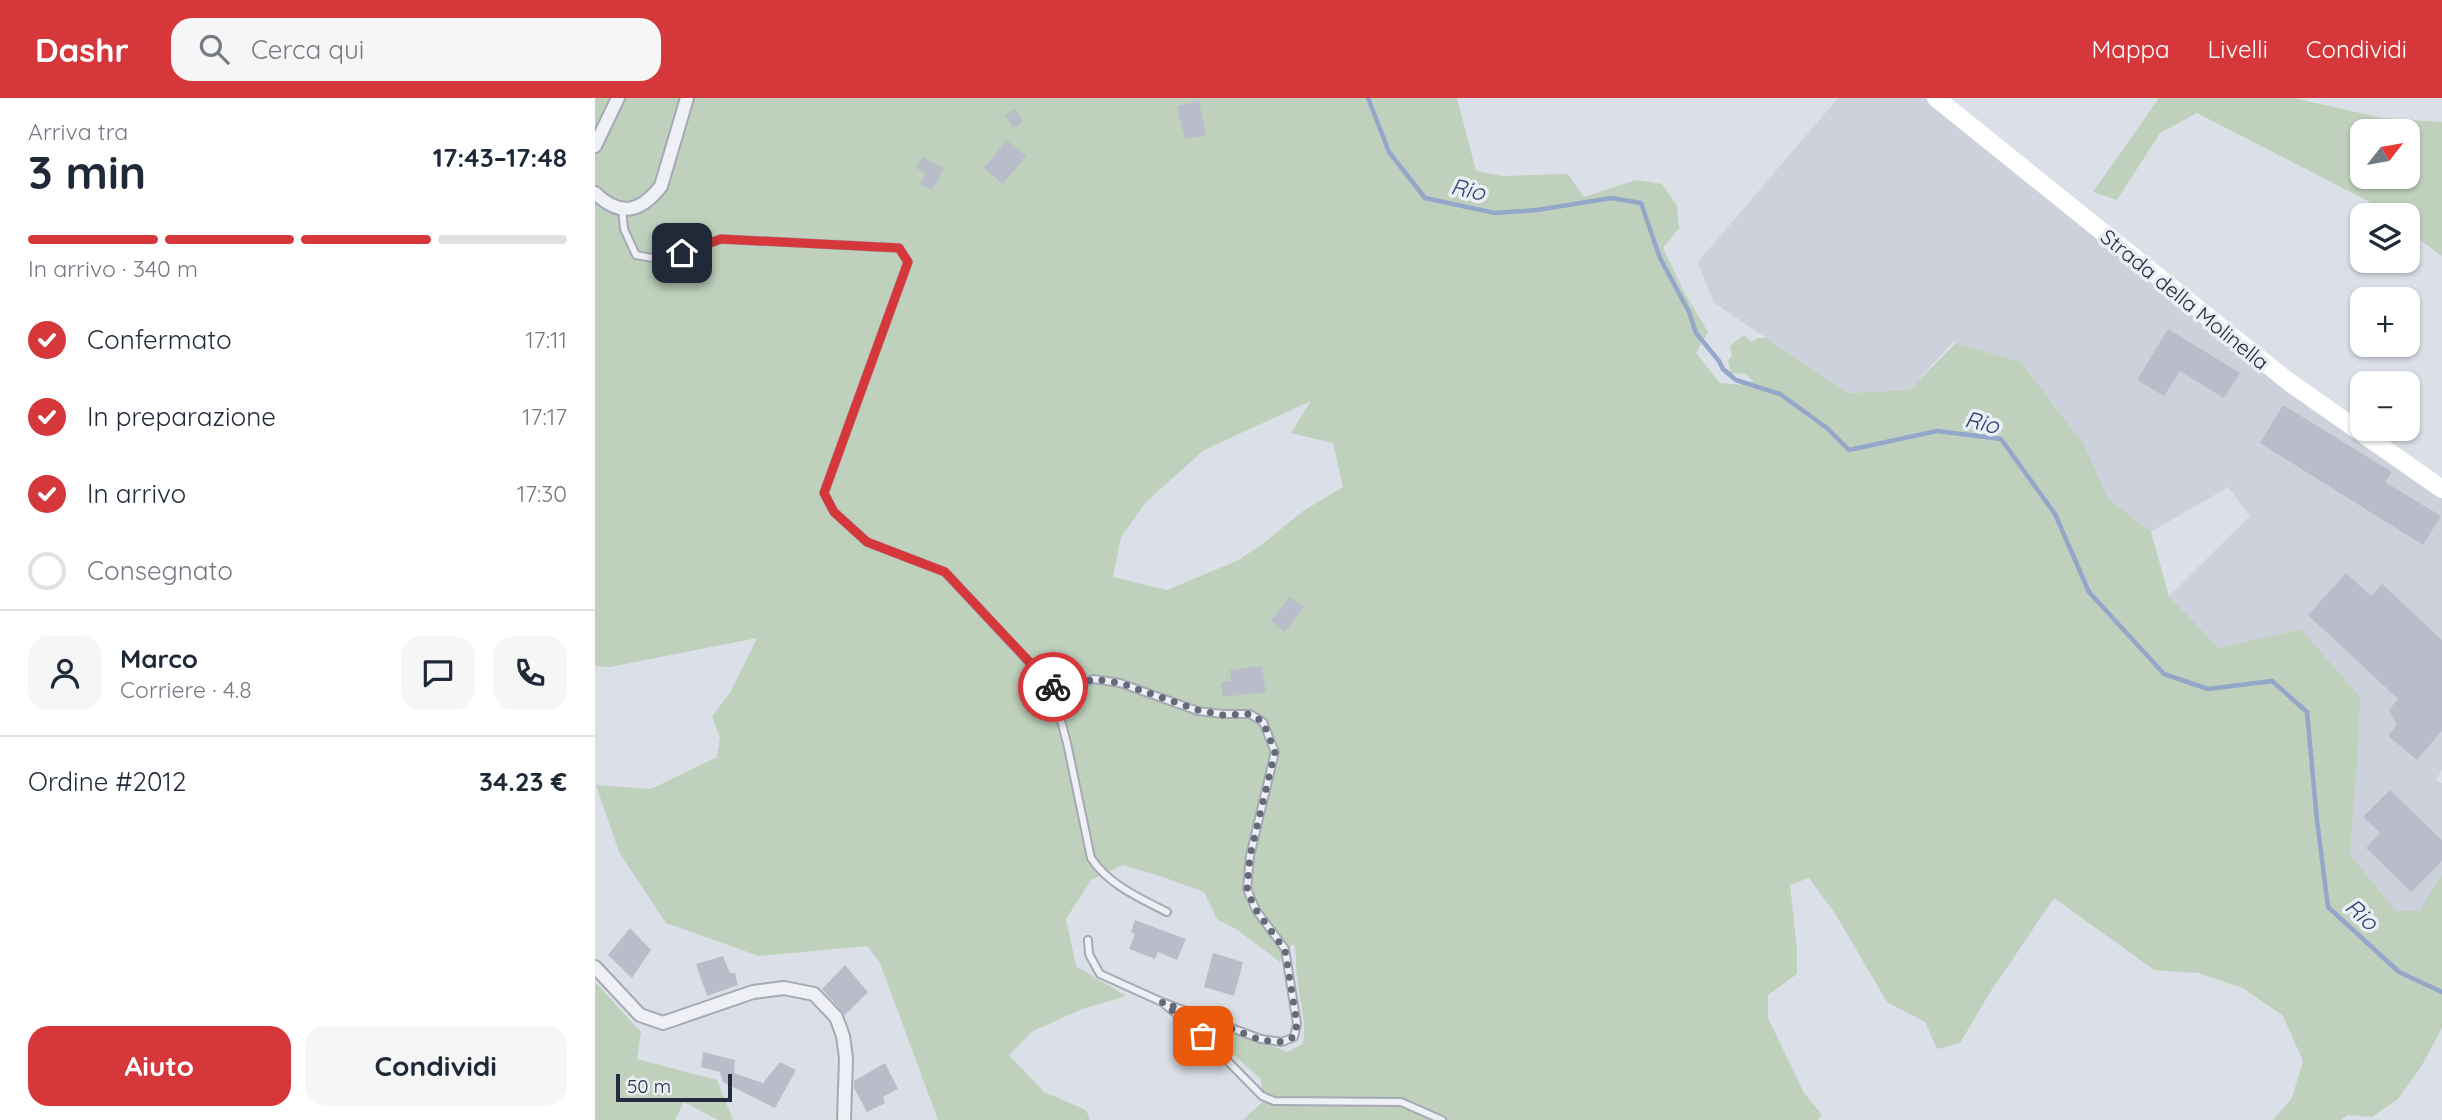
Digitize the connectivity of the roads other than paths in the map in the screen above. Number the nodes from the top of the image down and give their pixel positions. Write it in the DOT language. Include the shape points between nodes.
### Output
graph roads {
  1 [pos="618,98"];
  2 [pos="687,98"];
  3 [pos="1940,100"];
  4 [pos="595,146"];
  5 [pos="595,192"];
  6 [pos="622,209"];
  7 [pos="2442,489"];
  8 [pos="1052,687"];
  9 [pos="1167,912"];
  10 [pos="1088,940"];
  11 [pos="595,967"];
  12 [pos="1162,1002"];
  13 [pos="844,1120"];
  14 [pos="1442,1120"];
  1 -- 4 [label="street"];
  2 -- 6 [label="street" via="661,186 639,207"];
  3 -- 7 [label="main road, Strada della Molinella" via="2289,382"];
  5 -- 6 [label="street" via="608,206"];
  6 -- 8 [label="lane" via="624,229 636,255 663,260 721,239 899,248 908,262 824,493 834,512 867,542 945,572"];
  8 -- 9 [label="lane" via="1091,858 1132,895"];
  8 -- 12 [label="lane" via="1071,687 1094,679 1120,683 1198,710 1251,714 1263,722 1272,741 1275,752 1250,856 1247,890 1285,950 1297,1024 1294,1037 1282,1042 1261,1040"];
  10 -- 12 [label="lane" via="1100,974"];
  11 -- 13 [label="street" via="640,1016 663,1023 753,992 784,988 814,994 836,1017 843,1037"];
  12 -- 14 [label="lane" via="1262,1096 1274,1101 1401,1102"];
}
